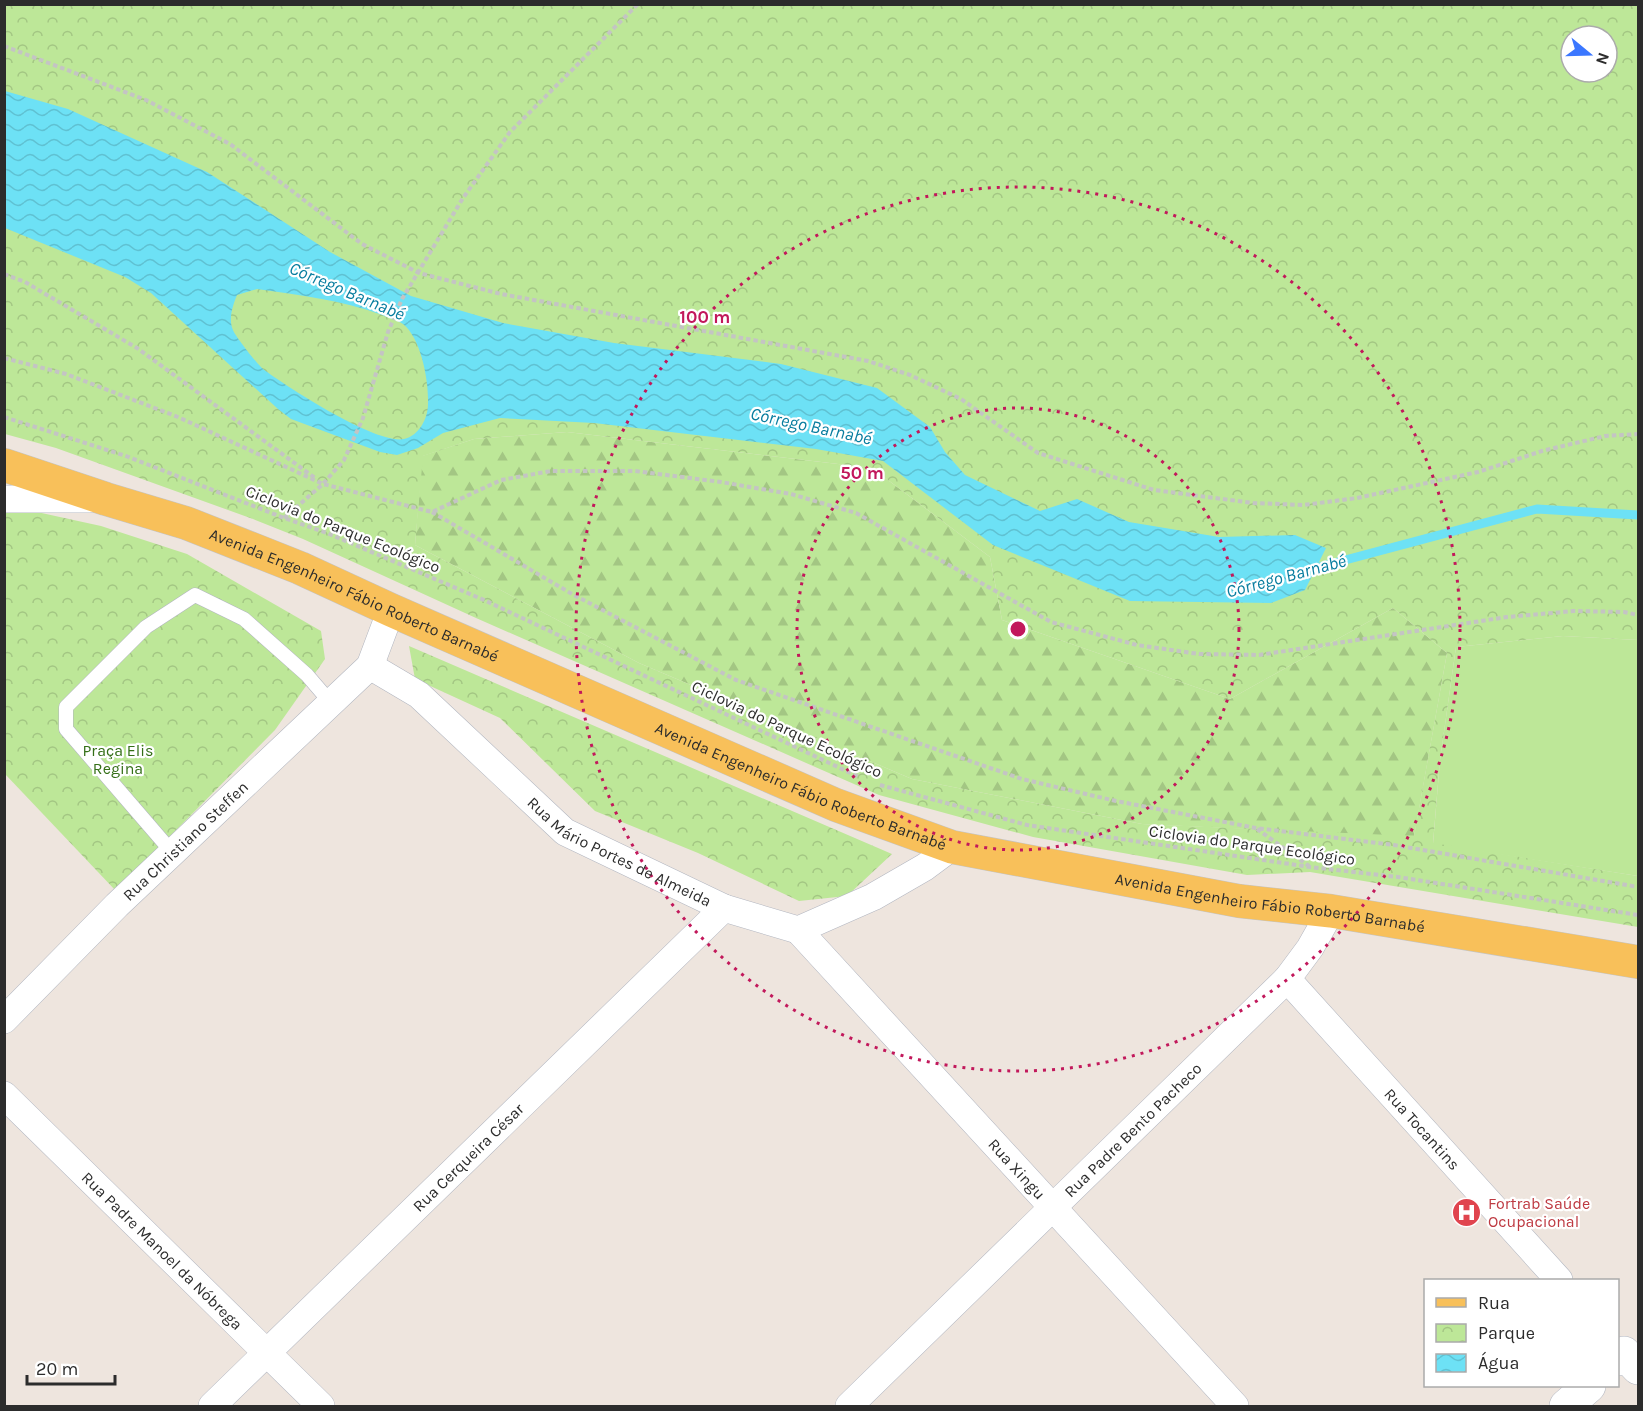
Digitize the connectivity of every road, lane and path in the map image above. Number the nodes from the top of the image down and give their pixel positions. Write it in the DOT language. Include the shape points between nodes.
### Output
graph roads {
  1 [pos="638,4"];
  2 [pos="4,46"];
  3 [pos="419,273"];
  4 [pos="4,274"];
  5 [pos="4,358"];
  6 [pos="4,417"];
  7 [pos="1638,434"];
  8 [pos="4,465"];
  9 [pos="323,484"];
  10 [pos="4,499"];
  11 [pos="106,499"];
  12 [pos="432,512"];
  13 [pos="284,518"];
  14 [pos="391,610"];
  15 [pos="1638,615"];
  16 [pos="370,666"];
  17 [pos="331,703"];
  18 [pos="1256,828"];
  19 [pos="952,847"];
  20 [pos="172,852"];
  21 [pos="1310,867"];
  22 [pos="1638,887"];
  23 [pos="724,908"];
  24 [pos="1331,911"];
  25 [pos="1638,915"];
  26 [pos="798,930"];
  27 [pos="1638,962"];
  28 [pos="1287,979"];
  29 [pos="4,1020"];
  30 [pos="4,1095"];
  31 [pos="1052,1207"];
  32 [pos="1557,1279"];
  33 [pos="268,1353"];
  34 [pos="1588,1387"];
  35 [pos="212,1407"];
  36 [pos="321,1407"];
  37 [pos="849,1407"];
  38 [pos="1235,1407"];
  39 [pos="1566,1407"];
  1 -- 3 [label="path" via="510,132 463,198"];
  2 -- 3 [label="path" via="146,100 230,144 362,244"];
  3 -- 7 [label="path" via="501,294 868,361 961,399 1038,453 1154,490 1253,503 1304,505 1358,498 1478,472 1605,436"];
  3 -- 9 [label="path" via="388,332 363,418 344,460"];
  4 -- 9 [label="path" via="25,282 137,348"];
  5 -- 9 [label="path" via="66,374 178,417"];
  6 -- 13 [label="path, Ciclovia do Parque Ecológico" via="126,456"];
  8 -- 11 [label="main road, Avenida Engenheiro Fábio Roberto Barnabé"];
  9 -- 12 [label="path"];
  9 -- 13 [label="path"];
  10 -- 11 [label="street"];
  11 -- 14 [label="main road, Avenida Engenheiro Fábio Roberto Barnabé" via="186,523 300,567"];
  12 -- 15 [label="path" via="501,480 550,471 635,471 791,494 856,513 1052,622 1137,645 1199,654 1259,655 1507,617 1574,611"];
  12 -- 18 [label="path" via="572,594 736,680 1022,779"];
  13 -- 21 [label="path, Ciclovia do Parque Ecológico" via="484,600 869,782 1028,825"];
  14 -- 16 [label="street"];
  14 -- 19 [label="main road, Avenida Engenheiro Fábio Roberto Barnabé" via="836,805"];
  16 -- 17 [label="street, Rua Christiano Steffen"];
  16 -- 23 [label="street, Rua Mário Portes de Almeida" via="419,695 566,832"];
  17 -- 20 [label="street, Rua Christiano Steffen"];
  17 -- 20 [label="lane" via="307,675 244,618 195,595 146,627 66,707 66,729"];
  18 -- 21 [label="path"];
  18 -- 22 [label="path" via="1395,845"];
  19 -- 24 [label="main road, Avenida Engenheiro Fábio Roberto Barnabé" via="1239,901"];
  19 -- 26 [label="street" via="873,897"];
  20 -- 29 [label="street, Rua Christiano Steffen"];
  21 -- 25 [label="path, Ciclovia do Parque Ecológico"];
  23 -- 26 [label="street, Rua Mário Portes de Almeida"];
  23 -- 33 [label="street, Rua Cerqueira César"];
  24 -- 27 [label="main road, Avenida Engenheiro Fábio Roberto Barnabé"];
  24 -- 28 [label="street, Rua Padre Bento Pacheco"];
  26 -- 31 [label="street, Rua Xingu"];
  28 -- 31 [label="street, Rua Padre Bento Pacheco"];
  28 -- 32 [label="street, Rua Tocantins"];
  30 -- 33 [label="street, Rua Padre Manoel da Nóbrega"];
  31 -- 37 [label="street, Rua Padre Bento Pacheco"];
  31 -- 38 [label="street, Rua Xingu"];
  33 -- 35 [label="street, Rua Cerqueira César"];
  33 -- 36 [label="street, Rua Padre Manoel da Nóbrega"];
  34 -- 39 [label="street"];
}
